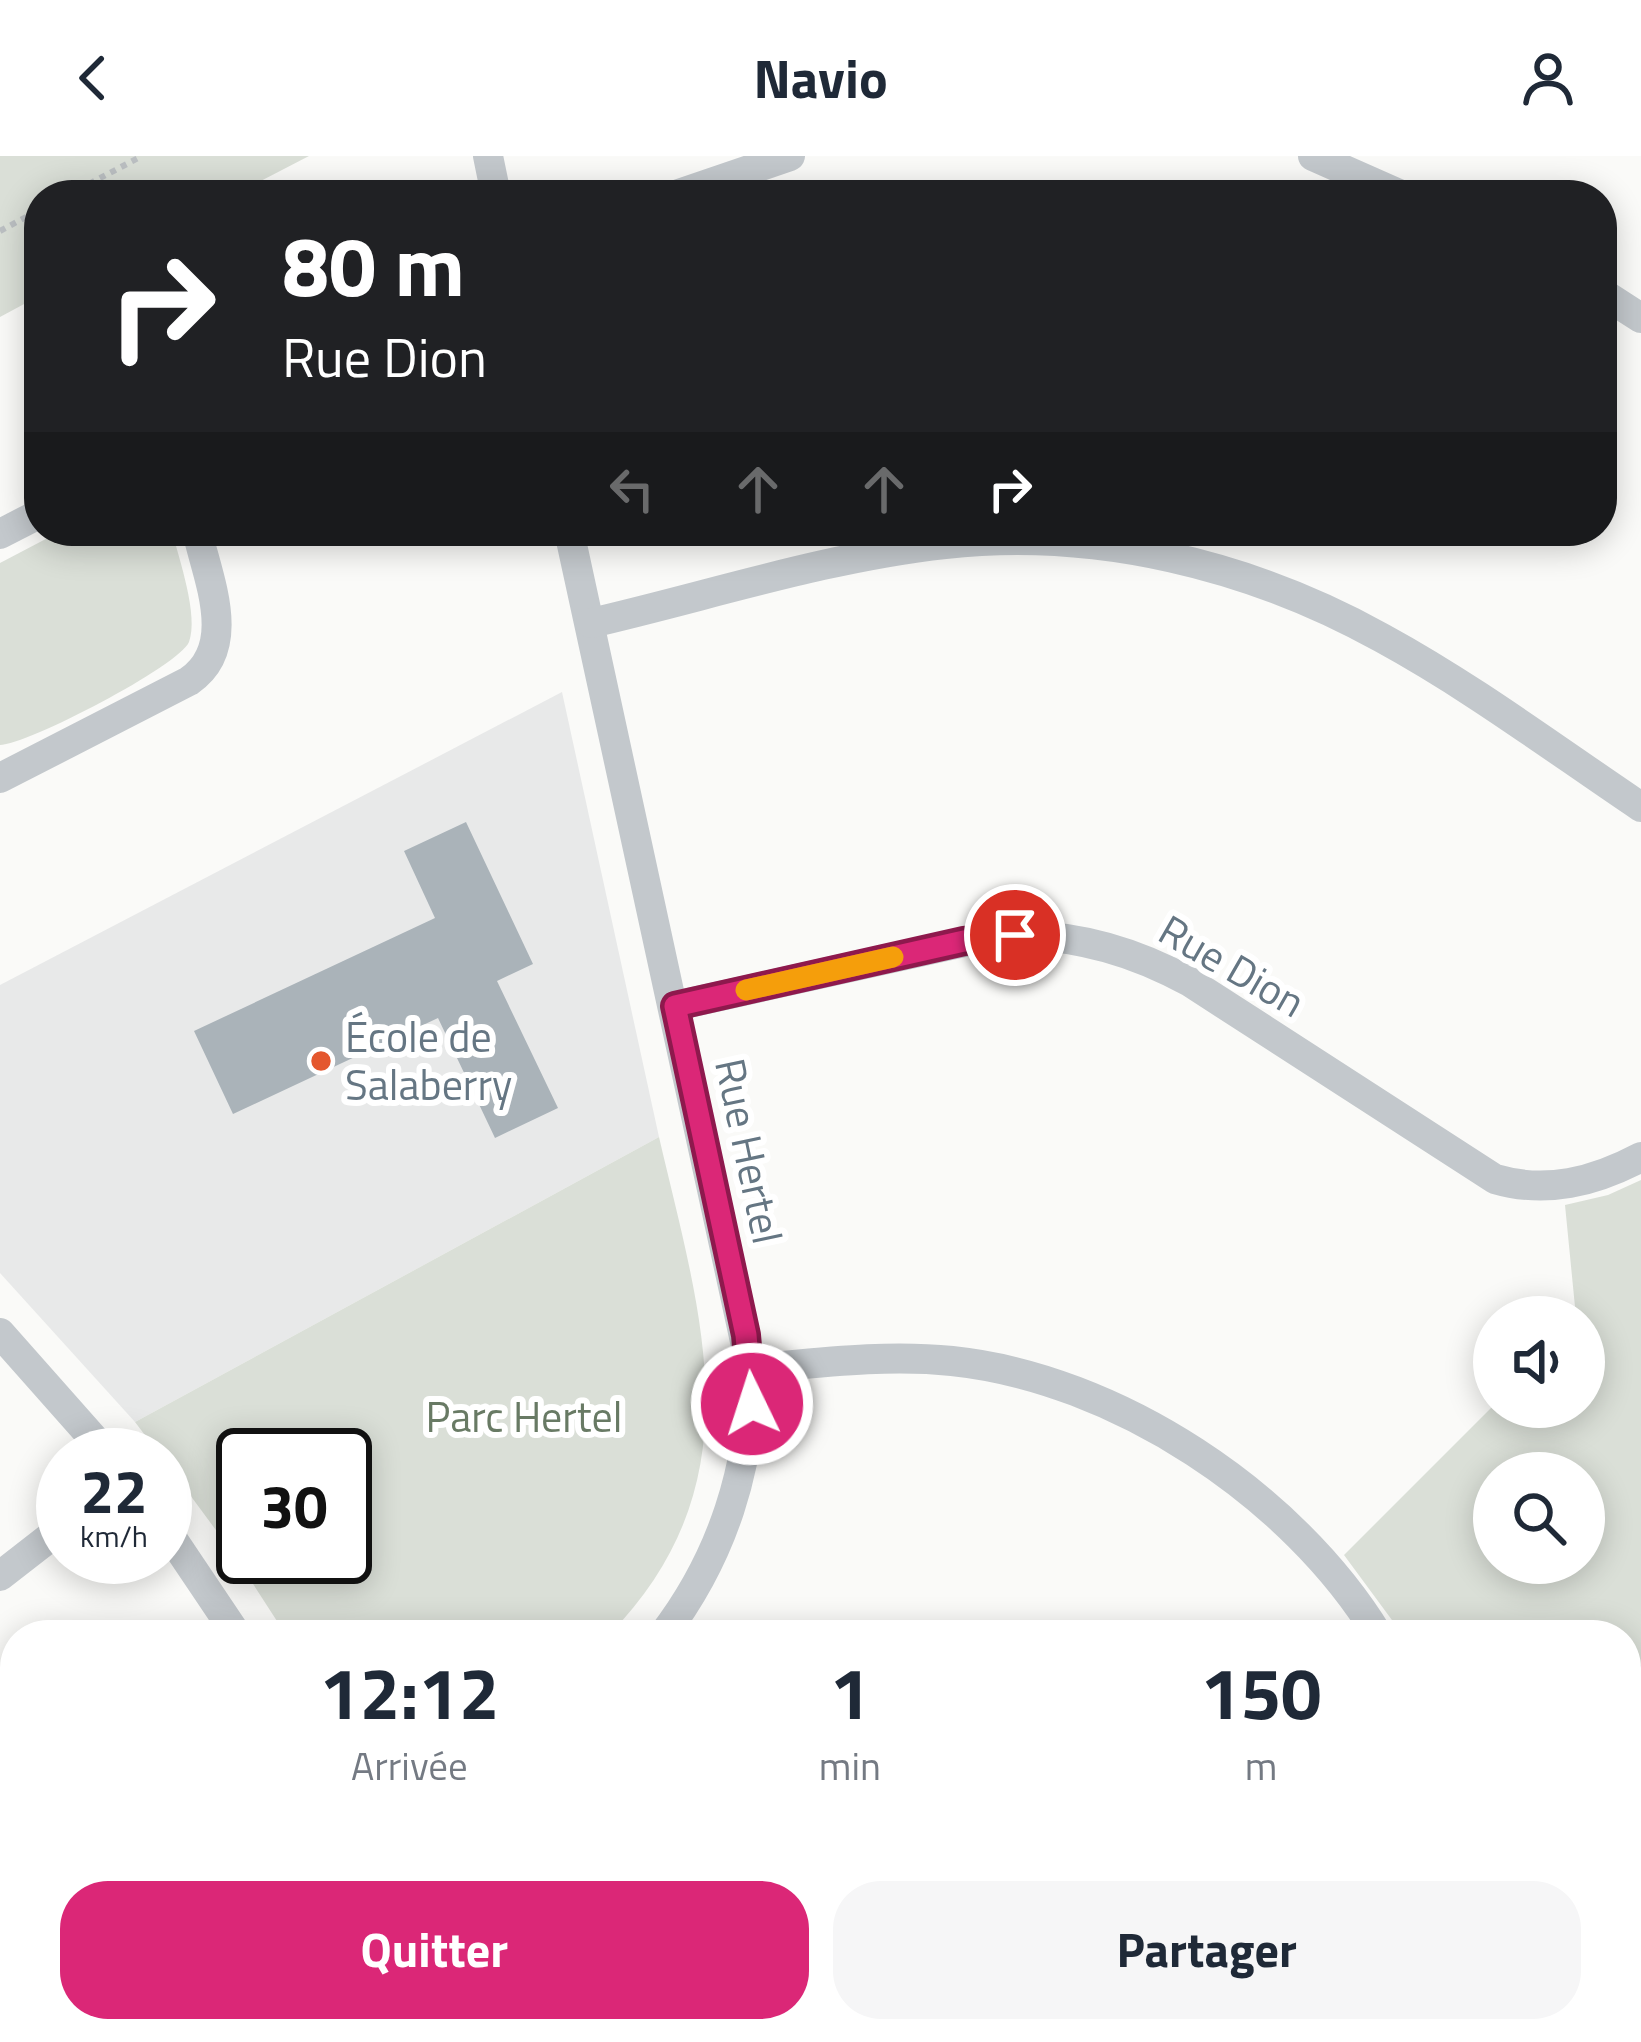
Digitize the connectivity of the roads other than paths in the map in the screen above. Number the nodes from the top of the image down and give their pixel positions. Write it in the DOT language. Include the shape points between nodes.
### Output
graph roads {
  1 [pos="790,156"];
  2 [pos="1313,156"];
  3 [pos="720,180"];
  4 [pos="1367,180"];
  5 [pos="200,546"];
  6 [pos="573,546"];
  7 [pos="927,546"];
  8 [pos="1099,546"];
  9 [pos="591,623"];
  10 [pos="0,778"];
  11 [pos="1641,806"];
  12 [pos="675,1006"];
  13 [pos="1641,1157"];
  14 [pos="0,1333"];
  15 [pos="751,1369"];
  16 [pos="84,1428"];
  17 [pos="36,1548"];
  18 [pos="192,1568"];
  19 [pos="0,1576"];
  20 [pos="227,1620"];
  21 [pos="673,1620"];
  22 [pos="1367,1620"];
  1 -- 3 [label="street"];
  2 -- 4 [label="street"];
  5 -- 10 [label="street" via="218,631 209,664"];
  6 -- 9 [label="street, Rue Hertel"];
  7 -- 9 [label="street"];
  8 -- 11 [label="street" via="1244,577 1359,626"];
  9 -- 12 [label="street, Rue Hertel"];
  12 -- 13 [label="street, Rue Dion" via="982,938 1080,941 1144,958 1190,982 1495,1179 1546,1188"];
  12 -- 15 [label="street, Rue Hertel"];
  14 -- 16 [label="street"];
  15 -- 21 [label="street, Rue Hertel" via="745,1450 725,1524"];
  15 -- 22 [label="street" via="866,1358 956,1361 1084,1397 1189,1450 1269,1506"];
  17 -- 19 [label="street"];
  18 -- 20 [label="street"];
}
